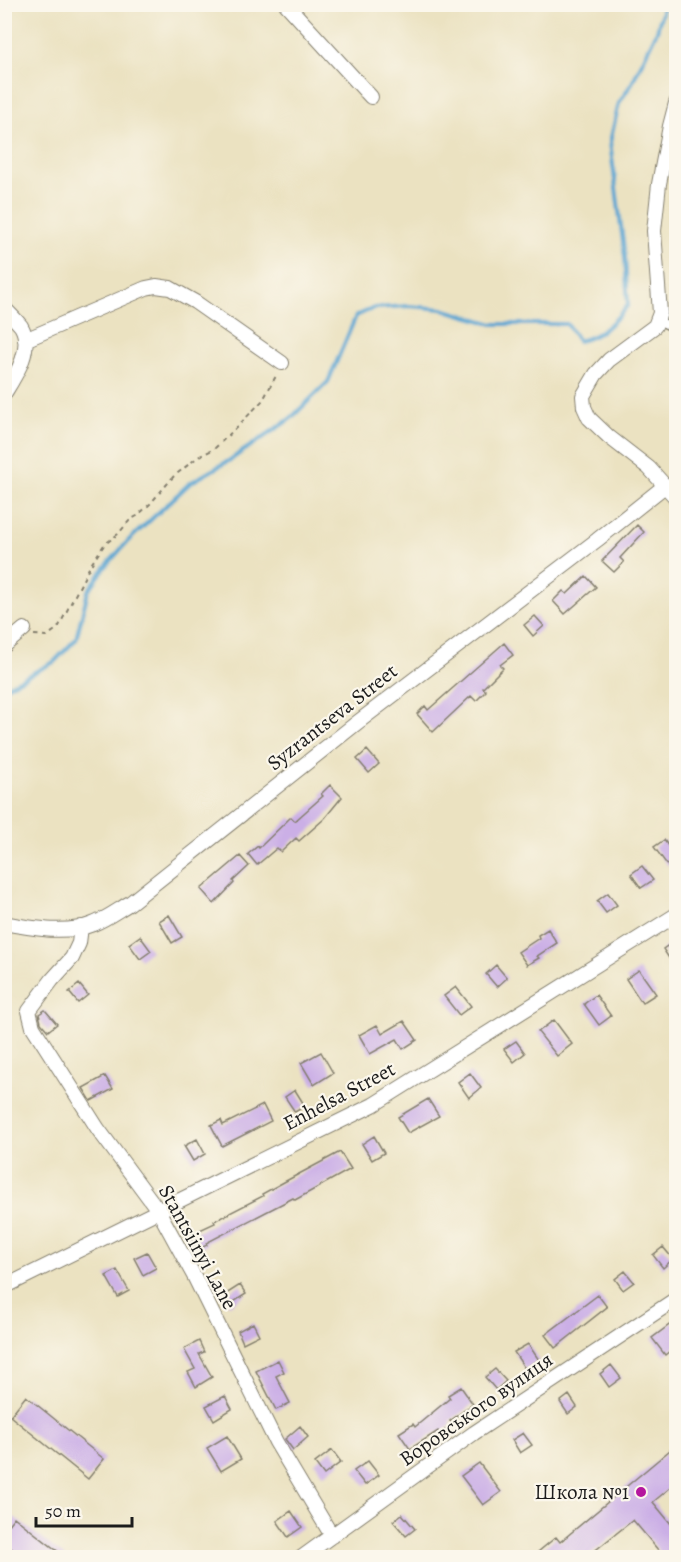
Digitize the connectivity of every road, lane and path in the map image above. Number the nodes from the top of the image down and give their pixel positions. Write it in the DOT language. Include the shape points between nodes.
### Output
graph roads {
  1 [pos="286,4"];
  2 [pos="371,97"];
  3 [pos="676,103"];
  4 [pos="4,308"];
  5 [pos="657,320"];
  6 [pos="676,329"];
  7 [pos="25,340"];
  8 [pos="282,363"];
  9 [pos="4,394"];
  10 [pos="666,485"];
  11 [pos="676,498"];
  12 [pos="24,629"];
  13 [pos="4,646"];
  14 [pos="676,915"];
  15 [pos="4,923"];
  16 [pos="81,927"];
  17 [pos="158,1210"];
  18 [pos="4,1287"];
  19 [pos="676,1299"];
  20 [pos="332,1536"];
  21 [pos="301,1557"];
  1 -- 2 [label="street"];
  3 -- 5 [label="street" via="659,184 654,231 660,313"];
  4 -- 7 [label="street" via="22,327"];
  5 -- 6 [label="lane"];
  5 -- 10 [label="street" via="655,326 609,360 583,396 589,418"];
  7 -- 8 [label="street" via="156,286 170,288 195,302"];
  7 -- 9 [label="street" via="19,371"];
  8 -- 12 [label="path" via="269,391 252,411 214,449 174,476 150,504 104,544 58,628 39,637"];
  10 -- 11 [label="street"];
  10 -- 16 [label="street, Syzrantseva Street" via="130,903 94,924"];
  12 -- 13 [label="street"];
  14 -- 17 [label="street, Enhelsa Street" via="373,1105"];
  15 -- 16 [label="street, Syzrantseva Street" via="48,929"];
  16 -- 17 [label="street, Stantsiinyi Lane" via="72,958 29,1011 33,1027 98,1129"];
  17 -- 18 [label="street, Enhelsa Street"];
  17 -- 20 [label="street, Stantsiinyi Lane" via="276,1443"];
  19 -- 20 [label="street, Воровського вулиця" via="474,1433"];
  20 -- 21 [label="street, Воровського вулиця"];
}
